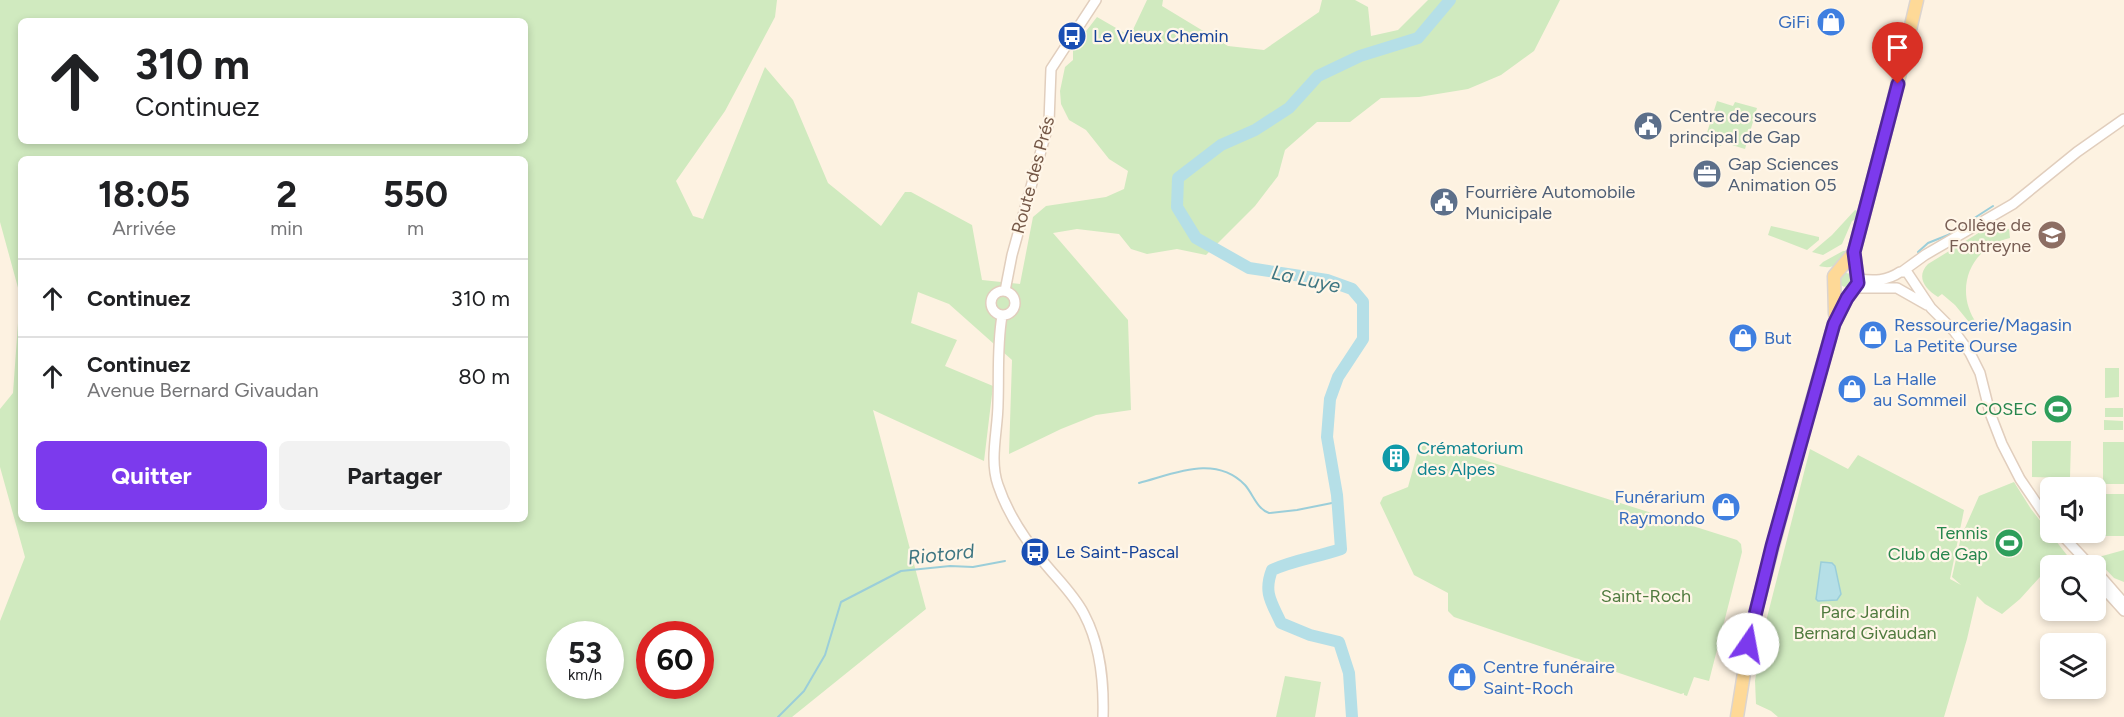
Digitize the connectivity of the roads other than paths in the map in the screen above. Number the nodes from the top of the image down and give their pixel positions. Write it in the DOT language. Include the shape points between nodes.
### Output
graph roads {
  1 [pos="1096,0"];
  2 [pos="1917,0"];
  3 [pos="2124,119"];
  4 [pos="1854,252"];
  5 [pos="1842,268"];
  6 [pos="1905,276"];
  7 [pos="1855,283"];
  8 [pos="1836,288"];
  9 [pos="1900,289"];
  10 [pos="1005,291"];
  11 [pos="1931,308"];
  12 [pos="1002,316"];
  13 [pos="1834,324"];
  14 [pos="2040,508"];
  15 [pos="2069,543"];
  16 [pos="2080,555"];
  17 [pos="2106,582"];
  18 [pos="2106,591"];
  19 [pos="2124,603"];
  20 [pos="2124,611"];
  21 [pos="1744,675"];
  22 [pos="1103,717"];
  23 [pos="1737,717"];
  24 [pos="1748,717"];
  1 -- 10 [label="street, Route des Prés" via="1052,69 1049,122"];
  2 -- 4 [label="main road"];
  3 -- 6 [label="street" via="2013,204 1925,255"];
  4 -- 5 [label="main road"];
  4 -- 7 [label="main road"];
  5 -- 7 [label="main road" via="1847,268"];
  5 -- 8 [label="main road" via="1834,276"];
  6 -- 7 [label="street"];
  6 -- 9 [label="street" via="1894,282"];
  6 -- 9 [label="street" via="1910,287"];
  6 -- 11 [label="street"];
  7 -- 8 [label="main road" via="1842,292"];
  7 -- 9 [label="street"];
  7 -- 13 [label="main road"];
  8 -- 13 [label="main road"];
  9 -- 11 [label="street"];
  10 -- 12 [label="street" via="1012,295 1016,306"];
  10 -- 12 [label="street" via="995,294 991,303 995,313"];
  11 -- 14 [label="street" via="1970,353 2002,444"];
  12 -- 22 [label="street" via="994,449 996,477 1007,506 1029,543 1085,615 1102,673"];
  13 -- 21 [label="main road" via="1768,559"];
  15 -- 16 [label="street"];
  17 -- 19 [label="street"];
  18 -- 20 [label="street"];
  21 -- 23 [label="main road"];
  21 -- 24 [label="main road"];
}
